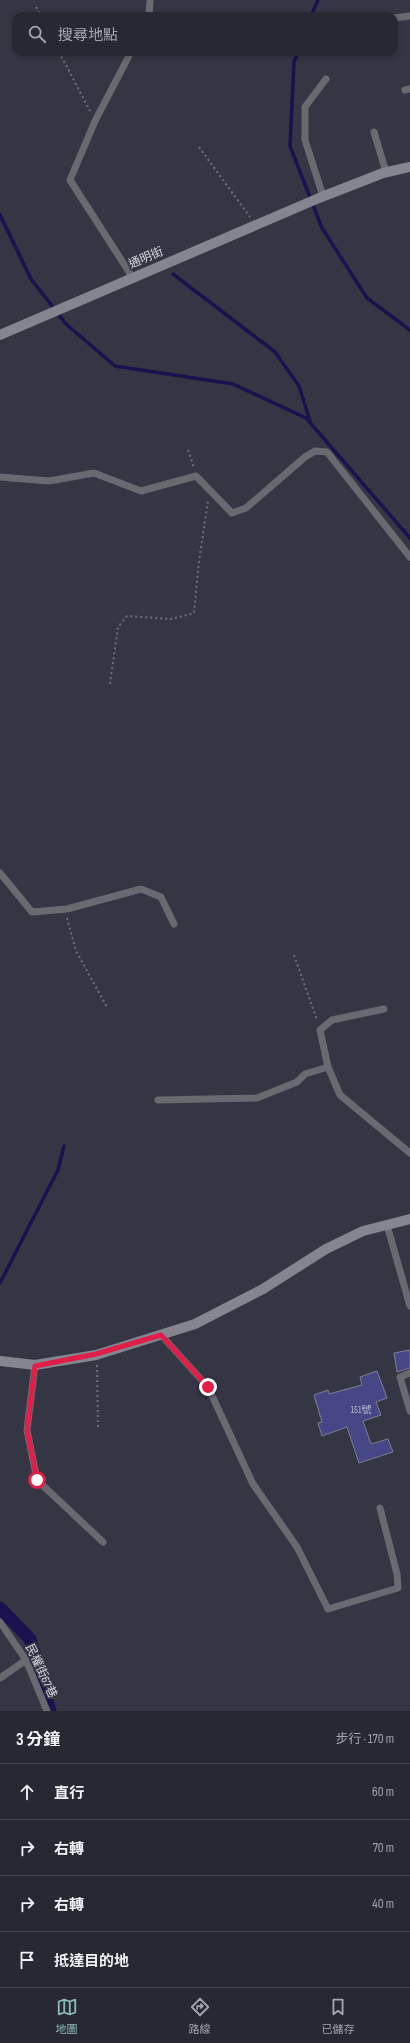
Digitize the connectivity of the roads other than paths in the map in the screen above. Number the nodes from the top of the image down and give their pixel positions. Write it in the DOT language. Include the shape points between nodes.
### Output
graph roads {
  1 [pos="150,0"];
  2 [pos="149,12"];
  3 [pos="410,16"];
  4 [pos="398,18"];
  5 [pos="129,56"];
  6 [pos="326,79"];
  7 [pos="374,132"];
  8 [pos="410,167"];
  9 [pos="386,172"];
  10 [pos="321,197"];
  11 [pos="133,278"];
  12 [pos="0,333"];
  13 [pos="0,477"];
  14 [pos="410,557"];
  15 [pos="0,873"];
  16 [pos="174,924"];
  17 [pos="384,1009"];
  18 [pos="328,1067"];
  19 [pos="158,1100"];
  20 [pos="410,1153"];
  21 [pos="410,1219"];
  22 [pos="387,1225"];
  23 [pos="410,1306"];
  24 [pos="161,1335"];
  25 [pos="0,1362"];
  26 [pos="35,1366"];
  27 [pos="410,1373"];
  28 [pos="410,1412"];
  29 [pos="380,1508"];
  30 [pos="103,1542"];
  31 [pos="0,1622"];
  32 [pos="26,1660"];
  33 [pos="0,1678"];
  34 [pos="47,1711"];
  1 -- 2 [label="lane"];
  3 -- 4 [label="lane"];
  5 -- 11 [label="lane" via="95,122 70,180"];
  6 -- 10 [label="lane" via="305,107 305,140"];
  7 -- 9 [label="lane"];
  8 -- 9 [label="street, 通明街"];
  9 -- 10 [label="street, 通明街"];
  10 -- 11 [label="street, 通明街"];
  11 -- 12 [label="street, 通明街"];
  13 -- 14 [label="lane" via="49,481 94,473 141,491 196,476 232,514 246,508 315,451 326,452"];
  15 -- 16 [label="lane" via="32,912 64,910 141,889 161,897"];
  17 -- 18 [label="lane" via="332,1020 320,1030"];
  18 -- 19 [label="lane" via="305,1074 297,1082 257,1098"];
  18 -- 20 [label="lane" via="340,1095"];
  21 -- 22 [label="street"];
  22 -- 23 [label="lane"];
  22 -- 24 [label="street" via="363,1231 326,1249 263,1289 195,1324"];
  24 -- 26 [label="street" via="96,1354"];
  24 -- 29 [label="lane" via="208,1387 253,1484 297,1547 328,1609 398,1588 398,1574"];
  25 -- 26 [label="street"];
  26 -- 30 [label="lane" via="27,1430 37,1480"];
  27 -- 28 [label="lane" via="400,1378"];
  31 -- 32 [label="lane, 民權街67巷"];
  32 -- 33 [label="lane"];
  32 -- 34 [label="lane, 民權街67巷"];
}
